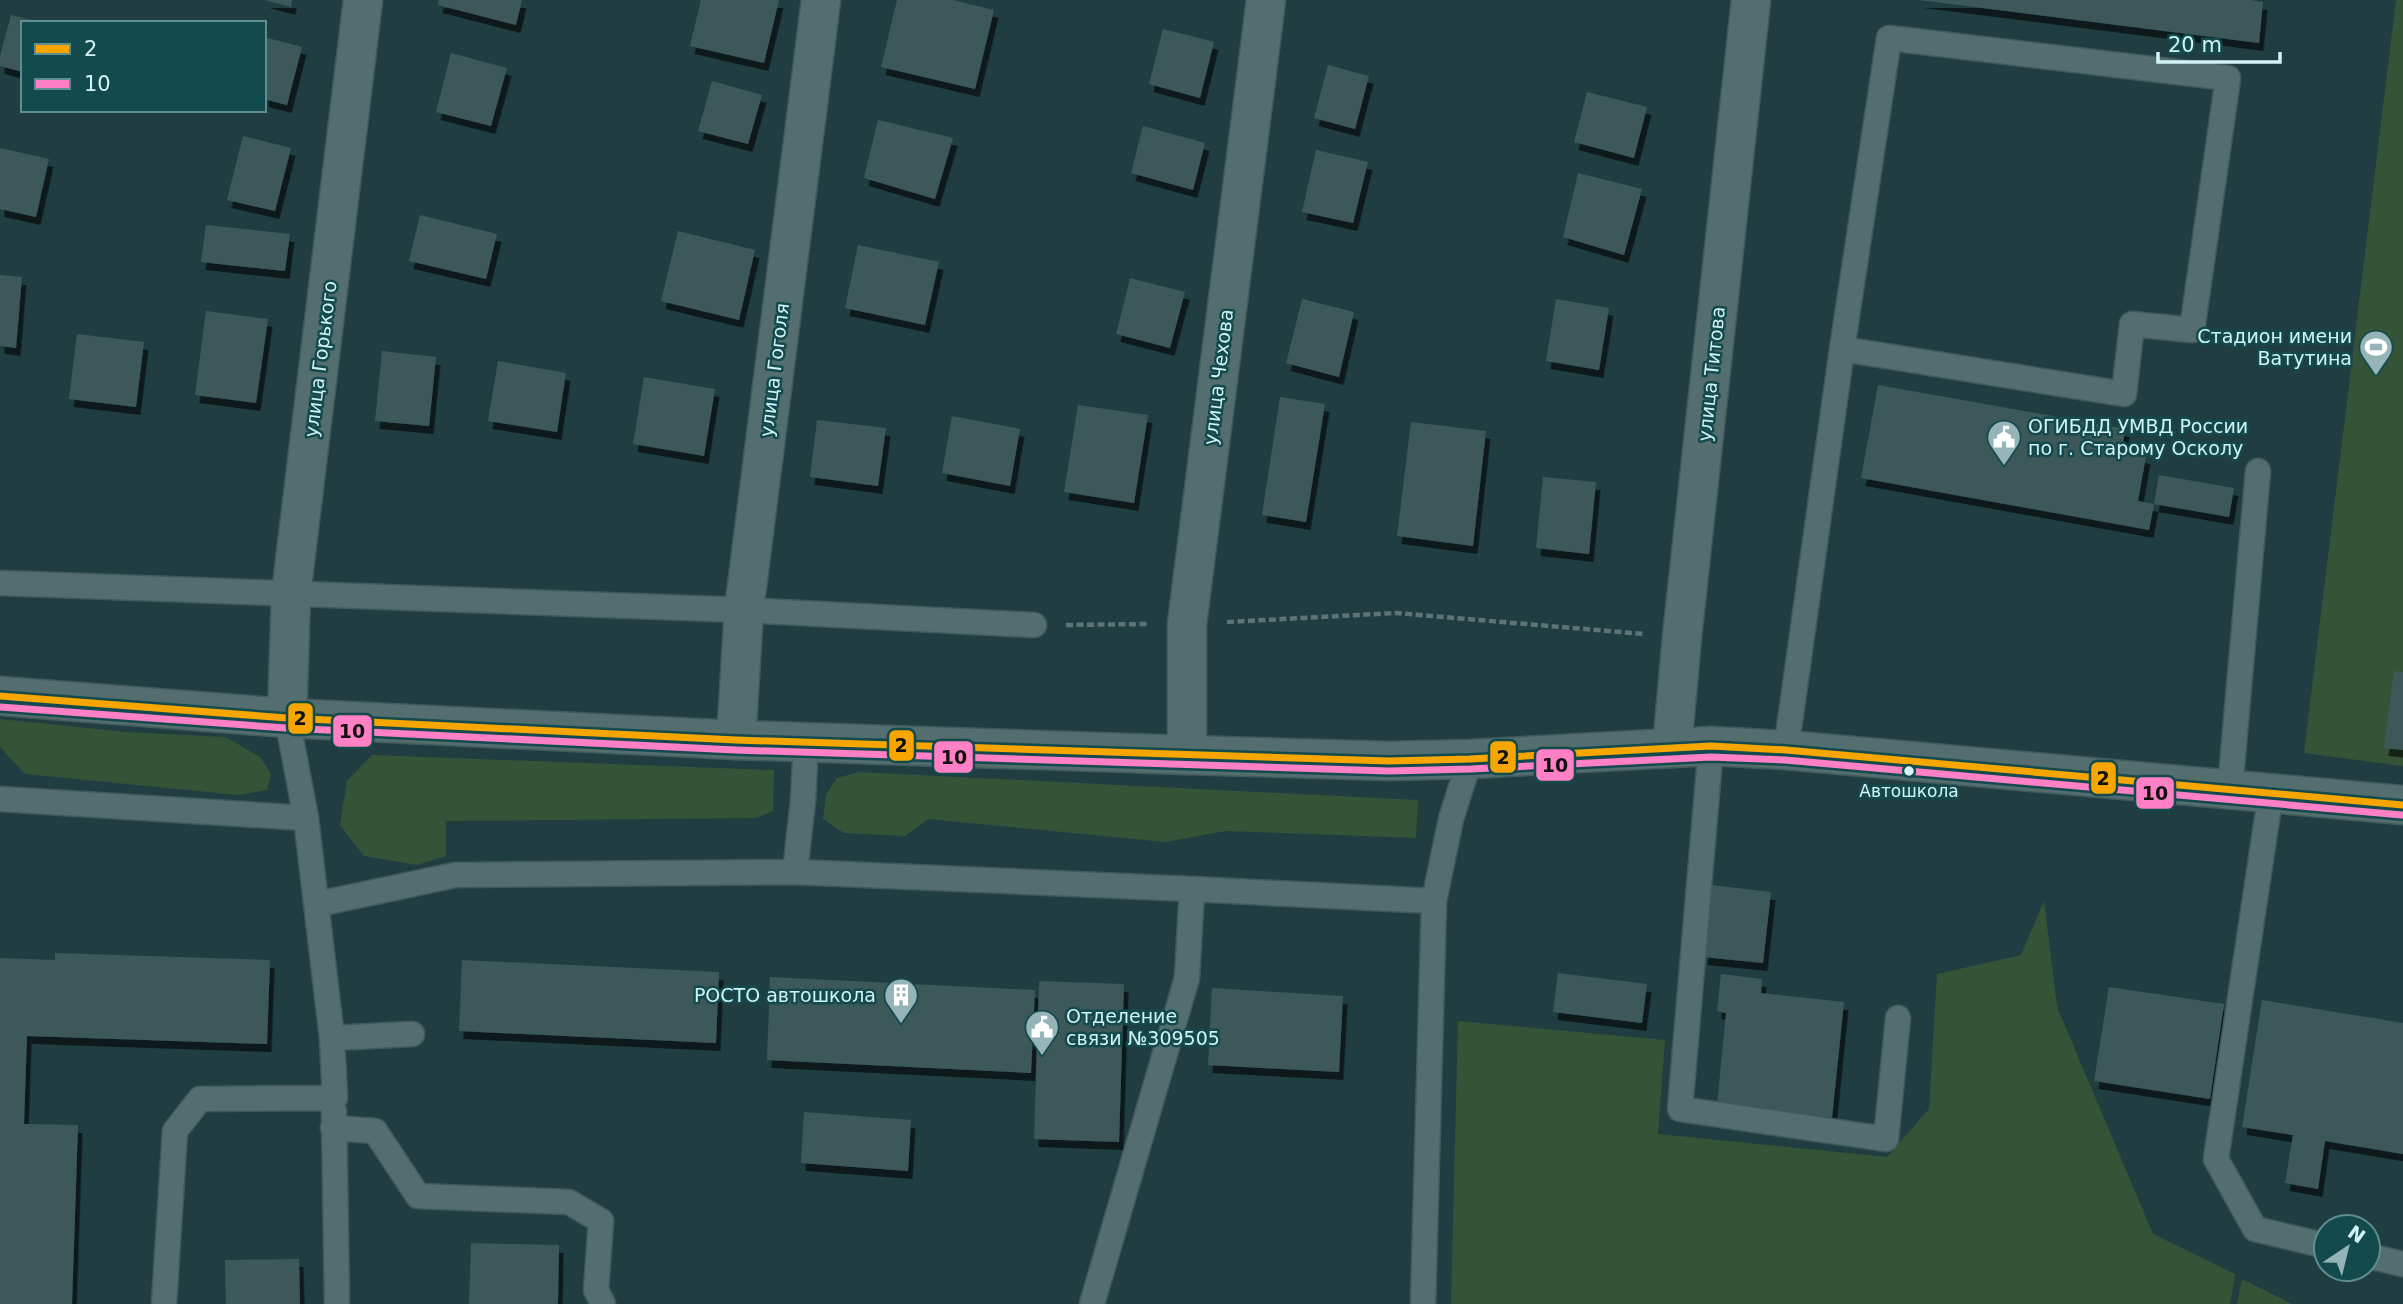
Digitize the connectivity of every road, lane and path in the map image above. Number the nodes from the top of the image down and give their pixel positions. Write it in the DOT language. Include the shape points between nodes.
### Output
graph roads {
  1 [pos="363,0"];
  2 [pos="821,0"];
  3 [pos="1266,0"];
  4 [pos="1751,0"];
  5 [pos="1842,349"];
  6 [pos="2258,471"];
  7 [pos="0,583"];
  8 [pos="291,594"];
  9 [pos="744,610"];
  10 [pos="1186,624"];
  11 [pos="1034,625"];
  12 [pos="1682,637"];
  13 [pos="0,696"];
  14 [pos="287,718"];
  15 [pos="736,740"];
  16 [pos="806,743"];
  17 [pos="1711,746"];
  18 [pos="1672,748"];
  19 [pos="1786,750"];
  20 [pos="1187,755"];
  21 [pos="1470,759"];
  22 [pos="2230,789"];
  23 [pos="2270,792"];
  24 [pos="0,799"];
  25 [pos="2403,805"];
  26 [pos="306,818"];
  27 [pos="795,872"];
  28 [pos="1192,889"];
  29 [pos="1434,901"];
  30 [pos="318,904"];
  31 [pos="1898,1018"];
  32 [pos="412,1034"];
  33 [pos="332,1038"];
  34 [pos="335,1098"];
  35 [pos="333,1128"];
  36 [pos="2312,1243"];
  37 [pos="2382,1259"];
  38 [pos="2403,1264"];
  39 [pos="164,1304"];
  40 [pos="337,1304"];
  41 [pos="603,1304"];
  42 [pos="1092,1304"];
  43 [pos="1423,1304"];
  1 -- 8 [label="street, улица Горького"];
  2 -- 9 [label="street, улица Гоголя"];
  3 -- 10 [label="street, улица Чехова"];
  4 -- 12 [label="street, улица Титова"];
  5 -- 5 [label="lane" via="1889,38 2228,78 2192,330 2132,324 2124,394"];
  5 -- 19 [label="lane"];
  6 -- 22 [label="lane"];
  7 -- 8 [label="lane"];
  8 -- 9 [label="lane"];
  8 -- 14 [label="street, улица Горького"];
  9 -- 11 [label="lane"];
  9 -- 15 [label="street, улица Гоголя"];
  10 -- 11 [label="path"];
  10 -- 12 [label="path" via="1396,613"];
  10 -- 20 [label="street, улица Чехова"];
  12 -- 18 [label="street, улица Титова"];
  13 -- 14 [label="street"];
  14 -- 15 [label="street"];
  14 -- 26 [label="lane"];
  15 -- 16 [label="street"];
  16 -- 20 [label="street"];
  16 -- 27 [label="lane"];
  17 -- 18 [label="street"];
  17 -- 19 [label="street"];
  17 -- 31 [label="lane" via="1680,1109 1886,1139"];
  18 -- 21 [label="street"];
  19 -- 22 [label="street"];
  20 -- 21 [label="street"];
  21 -- 29 [label="lane" via="1451,819"];
  22 -- 23 [label="street"];
  23 -- 25 [label="street"];
  23 -- 36 [label="lane" via="2216,1159 2255,1229"];
  24 -- 26 [label="lane"];
  26 -- 30 [label="lane"];
  27 -- 28 [label="lane"];
  27 -- 30 [label="lane" via="455,875"];
  28 -- 29 [label="lane"];
  28 -- 42 [label="lane" via="1187,978"];
  29 -- 43 [label="lane"];
  30 -- 33 [label="lane"];
  32 -- 33 [label="lane"];
  33 -- 34 [label="lane"];
  34 -- 35 [label="lane"];
  34 -- 39 [label="lane" via="200,1099 175,1131"];
  35 -- 40 [label="lane"];
  35 -- 41 [label="lane" via="375,1131 418,1196 569,1202 601,1221 596,1290"];
  37 -- 38 [label="lane"];
}
